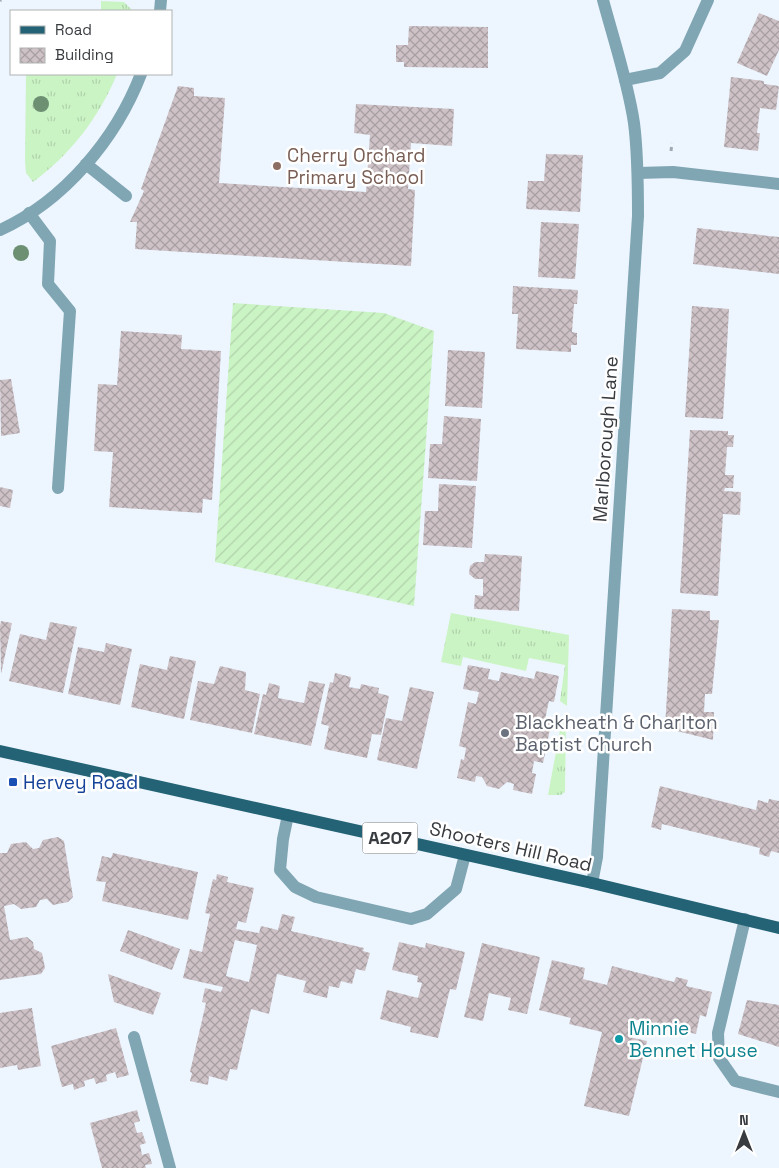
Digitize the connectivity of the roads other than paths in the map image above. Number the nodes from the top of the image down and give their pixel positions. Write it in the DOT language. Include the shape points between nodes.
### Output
graph roads {
  1 [pos="603,0"];
  2 [pos="708,0"];
  3 [pos="141,75"];
  4 [pos="625,80"];
  5 [pos="86,164"];
  6 [pos="638,173"];
  7 [pos="779,184"];
  8 [pos="126,196"];
  9 [pos="29,213"];
  10 [pos="0,230"];
  11 [pos="58,488"];
  12 [pos="0,751"];
  13 [pos="288,815"];
  14 [pos="465,854"];
  15 [pos="592,883"];
  16 [pos="745,919"];
  17 [pos="779,928"];
  18 [pos="134,1037"];
  19 [pos="779,1092"];
  20 [pos="170,1168"];
  1 -- 4 [label="street, Marlborough Lane"];
  2 -- 4 [label="street" via="685,51 660,73"];
  3 -- 5 [label="street" via="117,122"];
  4 -- 6 [label="street, Marlborough Lane" via="634,123"];
  5 -- 8 [label="street"];
  5 -- 9 [label="street" via="75,178"];
  6 -- 7 [label="street" via="673,172"];
  6 -- 15 [label="street, Marlborough Lane" via="638,216 597,858"];
  9 -- 10 [label="street"];
  9 -- 11 [label="street" via="50,241 48,284 70,311"];
  12 -- 13 [label="main road, Shooters Hill Road / A207"];
  13 -- 14 [label="main road, Shooters Hill Road / A207"];
  13 -- 14 [label="street" via="280,870 294,887 316,897 391,916 411,919 427,914 439,905 459,884"];
  14 -- 15 [label="main road, Shooters Hill Road / A207"];
  15 -- 16 [label="main road, Shooters Hill Road / A207"];
  16 -- 17 [label="main road, Shooters Hill Road / A207"];
  16 -- 19 [label="street" via="718,1034 720,1058 735,1081"];
  18 -- 20 [label="street"];
}
